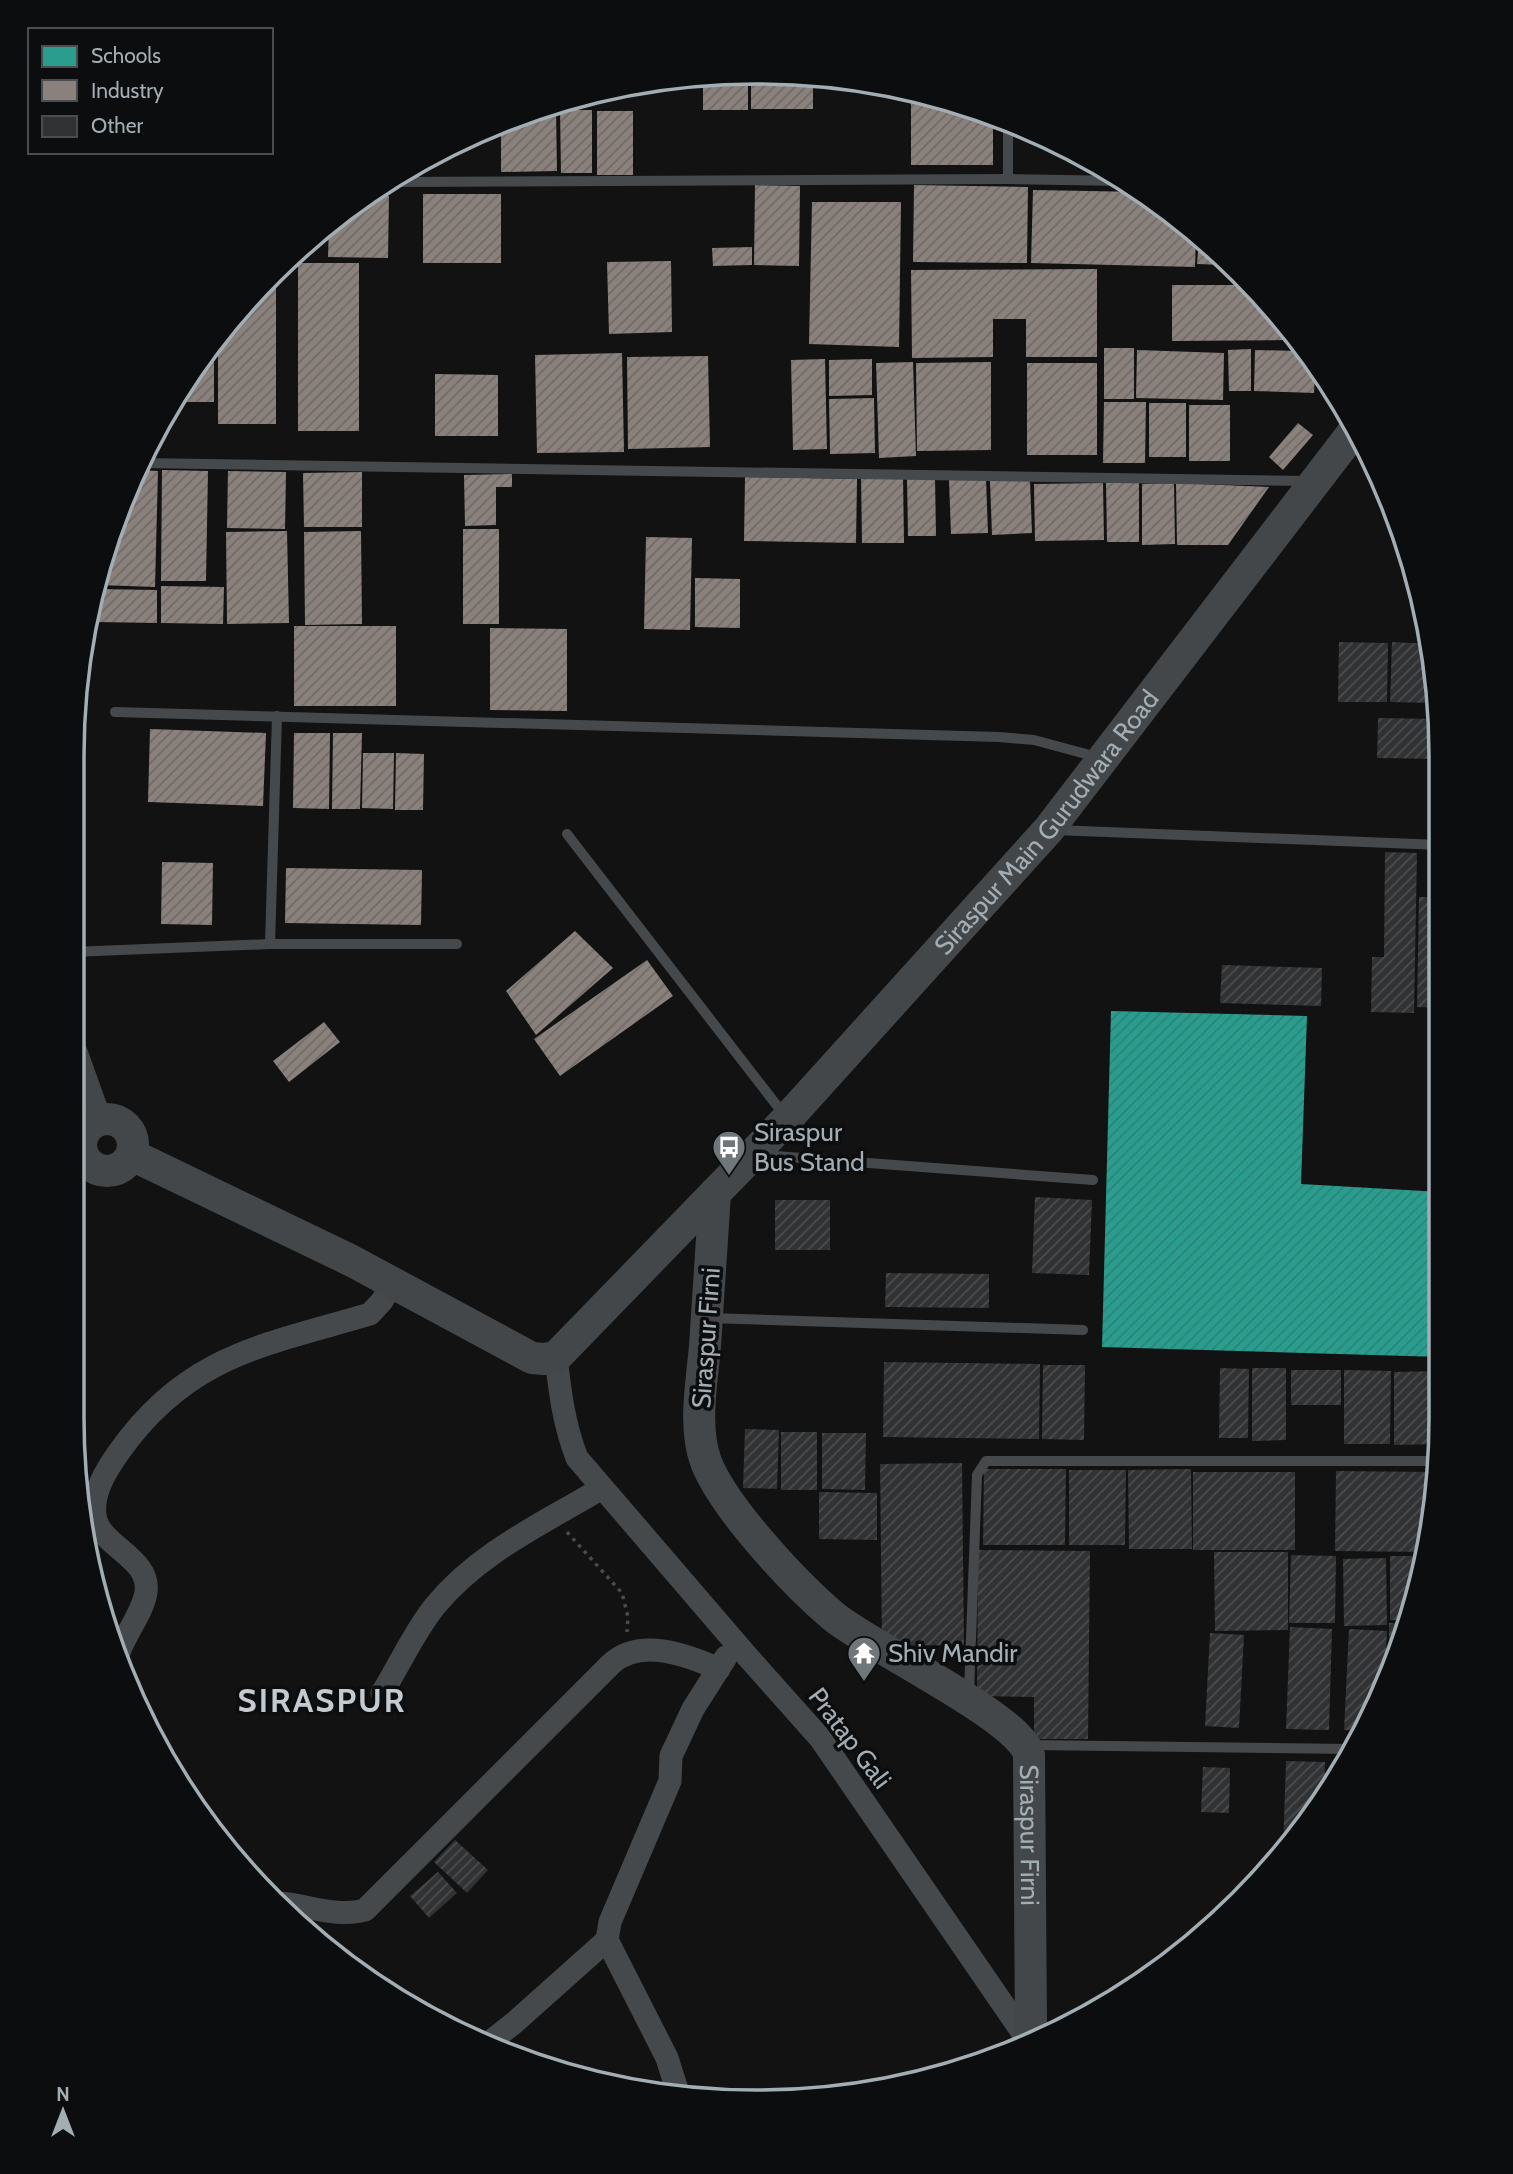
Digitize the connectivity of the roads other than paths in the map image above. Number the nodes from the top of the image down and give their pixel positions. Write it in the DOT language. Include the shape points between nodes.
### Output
graph roads {
  1 [pos="1009,133"];
  2 [pos="1009,179"];
  3 [pos="1104,181"];
  4 [pos="407,182"];
  5 [pos="411,182"];
  6 [pos="1349,438"];
  7 [pos="151,463"];
  8 [pos="1314,481"];
  9 [pos="116,712"];
  10 [pos="277,716"];
  11 [pos="1104,759"];
  12 [pos="1049,829"];
  13 [pos="566,834"];
  14 [pos="1429,845"];
  15 [pos="270,944"];
  16 [pos="457,944"];
  17 [pos="84,952"];
  18 [pos="84,1088"];
  19 [pos="787,1119"];
  20 [pos="96,1121"];
  21 [pos="84,1137"];
  22 [pos="752,1154"];
  23 [pos="132,1155"];
  24 [pos="84,1165"];
  25 [pos="1093,1180"];
  26 [pos="715,1193"];
  27 [pos="392,1284"];
  28 [pos="707,1317"];
  29 [pos="1083,1330"];
  30 [pos="556,1357"];
  31 [pos="1428,1461"];
  32 [pos="602,1488"];
  33 [pos="123,1643"];
  34 [pos="736,1643"];
  35 [pos="719,1669"];
  36 [pos="382,1693"];
  37 [pos="969,1700"];
  38 [pos="1027,1745"];
  39 [pos="1342,1749"];
  40 [pos="294,1906"];
  41 [pos="607,1940"];
  42 [pos="1032,2031"];
  43 [pos="1028,2033"];
  44 [pos="495,2037"];
  45 [pos="676,2085"];
  1 -- 2 [label="lane"];
  2 -- 3 [label="lane"];
  2 -- 5 [label="lane"];
  4 -- 5 [label="lane"];
  6 -- 8 [label="street, Siraspur Main Gurudwara Road"];
  7 -- 8 [label="lane"];
  8 -- 11 [label="street, Siraspur Main Gurudwara Road"];
  9 -- 10 [label="lane"];
  10 -- 11 [label="lane" via="999,737 1034,740"];
  10 -- 15 [label="lane"];
  11 -- 12 [label="street, Siraspur Main Gurudwara Road"];
  12 -- 14 [label="lane"];
  12 -- 19 [label="street, Siraspur Main Gurudwara Road"];
  13 -- 19 [label="lane"];
  15 -- 16 [label="lane"];
  15 -- 17 [label="lane"];
  18 -- 20 [label="street"];
  19 -- 22 [label="street, Siraspur Main Gurudwara Road"];
  20 -- 21 [label="street"];
  20 -- 23 [label="street" via="117,1120 125,1126 132,1134"];
  22 -- 25 [label="lane"];
  22 -- 26 [label="street, Siraspur Main Gurudwara Road"];
  23 -- 24 [label="street" via="111,1171"];
  23 -- 27 [label="street"];
  26 -- 28 [label="street, Siraspur Firni"];
  26 -- 30 [label="street, Siraspur Firni"];
  27 -- 30 [label="street" via="532,1358"];
  27 -- 33 [label="street" via="370,1314 250,1349 219,1363 167,1397 125,1443 107,1468 94,1505 99,1528 145,1580 145,1596"];
  28 -- 29 [label="lane"];
  28 -- 37 [label="street, Siraspur Firni" via="701,1435 705,1460 733,1508 834,1618"];
  30 -- 32 [label="street, Pratap Gali" via="569,1437 578,1458"];
  31 -- 37 [label="lane" via="986,1461 977,1475"];
  32 -- 34 [label="street, Pratap Gali"];
  32 -- 36 [label="street" via="509,1543 446,1594 424,1620"];
  34 -- 35 [label="street"];
  34 -- 43 [label="street, Pratap Gali" via="820,1738"];
  35 -- 40 [label="street" via="659,1651 625,1653 365,1909 338,1913"];
  35 -- 41 [label="street" via="671,1756 670,1781 610,1922"];
  37 -- 38 [label="street, Siraspur Firni"];
  38 -- 39 [label="lane"];
  38 -- 42 [label="street, Siraspur Firni"];
  41 -- 44 [label="street"];
  41 -- 45 [label="street" via="667,2057"];
}
